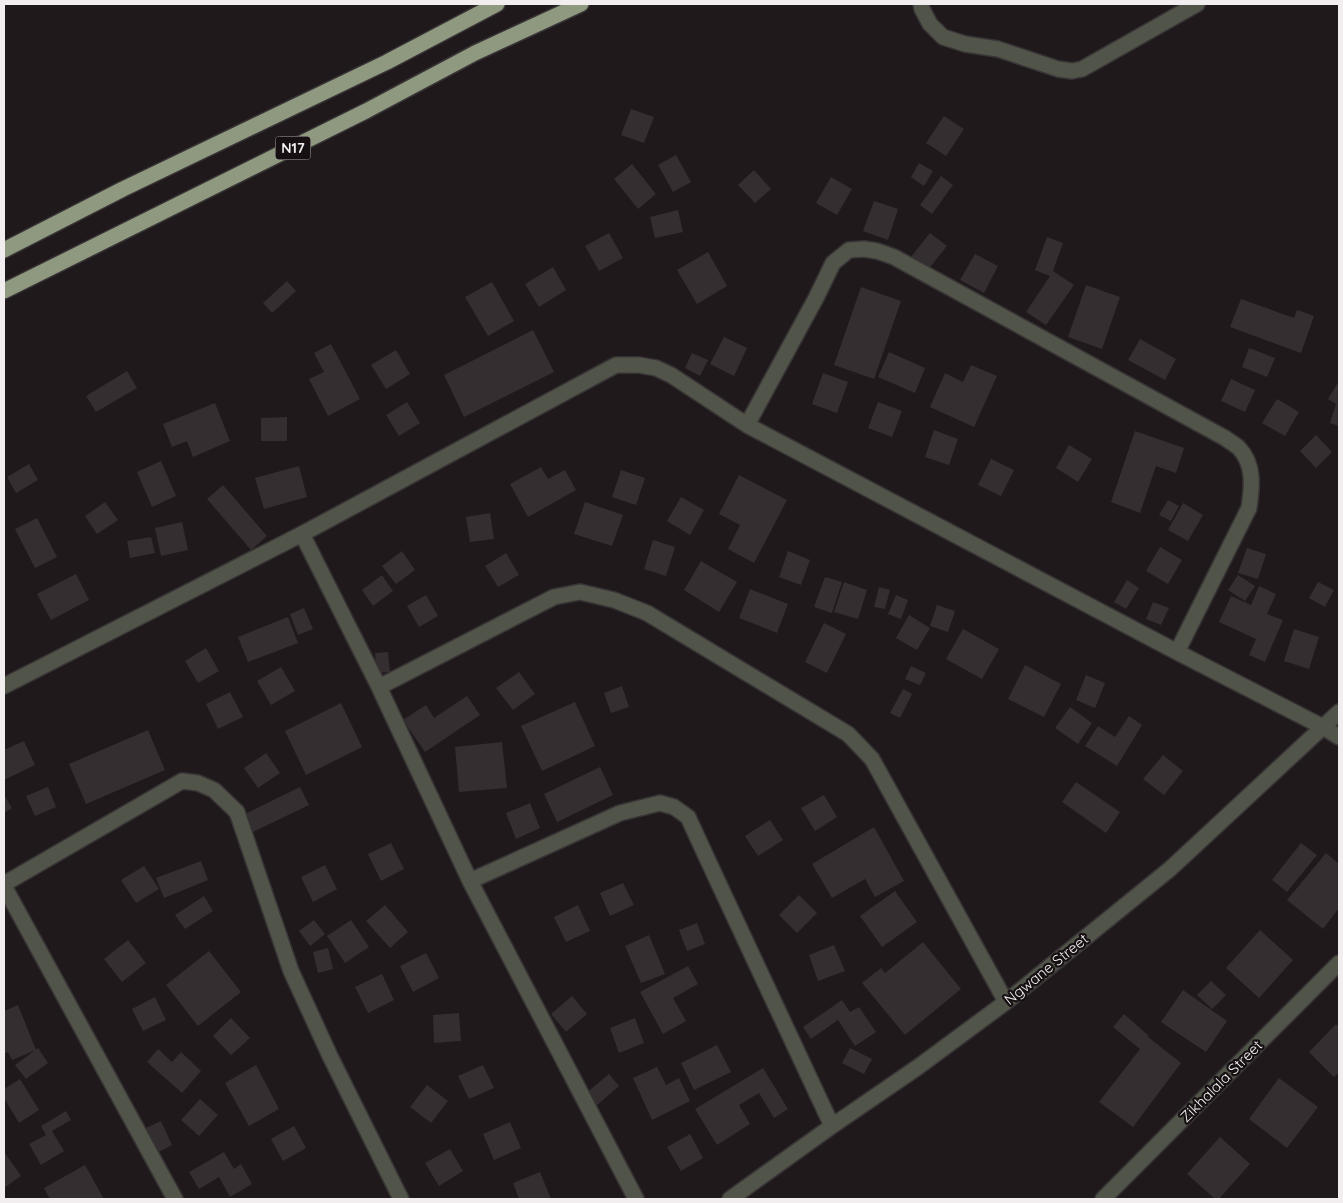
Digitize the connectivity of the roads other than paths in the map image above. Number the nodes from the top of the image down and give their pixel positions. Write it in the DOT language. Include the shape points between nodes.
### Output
graph roads {
  1 [pos="497,4"];
  2 [pos="581,4"];
  3 [pos="921,4"];
  4 [pos="1197,4"];
  5 [pos="4,250"];
  6 [pos="4,291"];
  7 [pos="747,425"];
  8 [pos="302,534"];
  9 [pos="1177,652"];
  10 [pos="4,686"];
  11 [pos="379,687"];
  12 [pos="1339,712"];
  13 [pos="1322,727"];
  14 [pos="1339,738"];
  15 [pos="470,882"];
  16 [pos="4,885"];
  17 [pos="1339,964"];
  18 [pos="1006,1002"];
  19 [pos="832,1126"];
  20 [pos="175,1199"];
  21 [pos="401,1199"];
  22 [pos="636,1199"];
  23 [pos="730,1199"];
  24 [pos="1103,1199"];
  1 -- 5 [label="highway, N17" via="387,62"];
  2 -- 6 [label="highway, N17"];
  3 -- 4 [label="street" via="930,24 942,37 998,49 1072,71 1082,69"];
  7 -- 8 [label="street" via="656,368 616,365"];
  7 -- 9 [label="street"];
  7 -- 9 [label="street" via="833,263 849,250 864,249 894,257 1225,438 1249,462 1252,477 1249,508"];
  8 -- 10 [label="street"];
  8 -- 11 [label="street"];
  9 -- 13 [label="street"];
  11 -- 15 [label="street"];
  11 -- 18 [label="street" via="554,597 580,592 614,600 647,613 848,734 872,759"];
  12 -- 13 [label="street, Ngwane Street"];
  13 -- 14 [label="street"];
  13 -- 18 [label="street, Ngwane Street" via="1170,868"];
  15 -- 19 [label="street" via="620,813 660,803 674,807 688,817 697,833"];
  15 -- 22 [label="street"];
  16 -- 20 [label="street"];
  16 -- 21 [label="street" via="182,781 214,790 237,812 291,971"];
  17 -- 24 [label="street, Zikhalala Street"];
  18 -- 19 [label="street, Ngwane Street"];
  19 -- 23 [label="street, Ngwane Street"];
}
